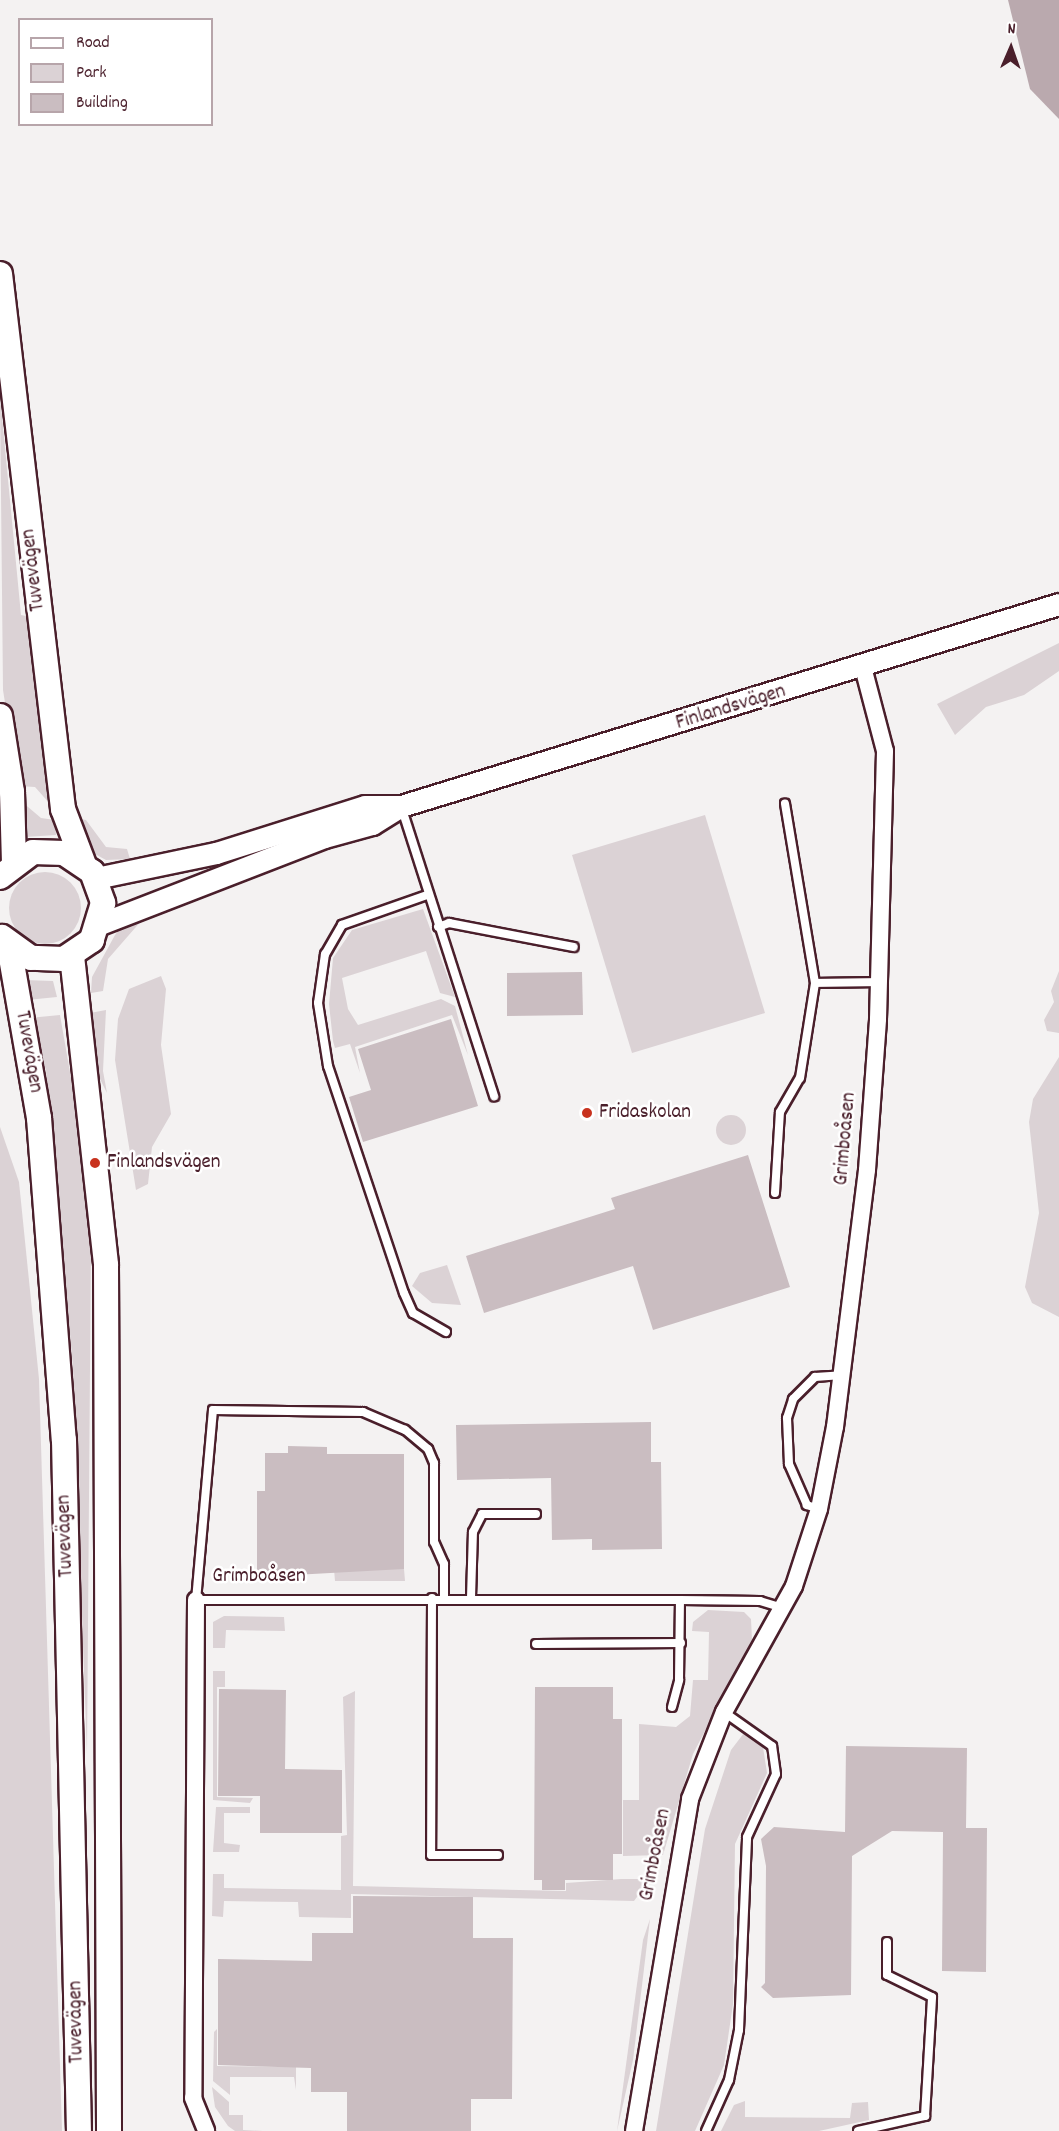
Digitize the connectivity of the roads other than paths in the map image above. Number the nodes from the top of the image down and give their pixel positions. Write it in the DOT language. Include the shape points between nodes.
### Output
graph roads {
  1 [pos="0,274"];
  2 [pos="1059,604"];
  3 [pos="863,667"];
  4 [pos="0,716"];
  5 [pos="785,803"];
  6 [pos="401,806"];
  7 [pos="5,869"];
  8 [pos="89,870"];
  9 [pos="427,895"];
  10 [pos="100,924"];
  11 [pos="438,927"];
  12 [pos="5,940"];
  13 [pos="574,946"];
  14 [pos="72,956"];
  15 [pos="879,982"];
  16 [pos="815,983"];
  17 [pos="494,1096"];
  18 [pos="776,1193"];
  19 [pos="446,1332"];
  20 [pos="842,1375"];
  21 [pos="819,1509"];
  22 [pos="536,1514"];
  23 [pos="432,1598"];
  24 [pos="444,1598"];
  25 [pos="471,1598"];
  26 [pos="681,1599"];
  27 [pos="196,1600"];
  28 [pos="784,1608"];
  29 [pos="681,1643"];
  30 [pos="536,1644"];
  31 [pos="672,1707"];
  32 [pos="724,1712"];
  33 [pos="498,1855"];
  34 [pos="887,1942"];
  35 [pos="79,2131"];
  36 [pos="109,2131"];
  37 [pos="206,2131"];
  38 [pos="634,2131"];
  39 [pos="706,2131"];
  40 [pos="858,2131"];
  1 -- 8 [label="main road, Tuvevägen" via="63,809"];
  2 -- 3 [label="street, Finlandsvägen"];
  3 -- 6 [label="street, Finlandsvägen"];
  3 -- 15 [label="street, Grimboåsen" via="885,751"];
  4 -- 7 [label="main road" via="12,792"];
  5 -- 16 [label="lane"];
  6 -- 8 [label="street, Finlandsvägen" via="365,806 216,853"];
  6 -- 9 [label="lane"];
  6 -- 10 [label="street, Finlandsvägen" via="372,824 324,837"];
  7 -- 8 [label="main road" via="53,850"];
  8 -- 10 [label="main road, Tuvevägen" via="103,903"];
  9 -- 11 [label="lane"];
  9 -- 19 [label="lane" via="342,925 325,954 318,1003 328,1066 404,1293 413,1312"];
  10 -- 14 [label="main road"];
  11 -- 13 [label="lane" via="449,923"];
  11 -- 17 [label="lane"];
  12 -- 14 [label="main road, Tuvevägen" via="39,960"];
  12 -- 35 [label="main road, Tuvevägen" via="39,1118 64,1440"];
  14 -- 36 [label="main road, Tuvevägen" via="106,1265"];
  15 -- 16 [label="lane"];
  15 -- 20 [label="street, Grimboåsen" via="867,1170"];
  16 -- 18 [label="lane" via="800,1078 780,1112"];
  20 -- 21 [label="street, Grimboåsen"];
  20 -- 21 [label="lane" via="815,1377 793,1399 787,1418 789,1464 807,1505"];
  21 -- 28 [label="street, Grimboåsen"];
  22 -- 25 [label="lane" via="482,1514 473,1532"];
  23 -- 24 [label="lane, Grimboåsen"];
  23 -- 27 [label="lane, Grimboåsen"];
  23 -- 33 [label="lane" via="431,1855"];
  24 -- 25 [label="lane, Grimboåsen"];
  24 -- 27 [label="lane" via="444,1564 434,1542 434,1462 412,1436 363,1412 213,1410"];
  25 -- 26 [label="lane, Grimboåsen"];
  26 -- 28 [label="lane, Grimboåsen" via="760,1601"];
  26 -- 29 [label="lane"];
  27 -- 37 [label="street, Grimboåsen" via="193,2098"];
  28 -- 32 [label="street, Grimboåsen"];
  29 -- 30 [label="lane"];
  29 -- 31 [label="lane"];
  32 -- 38 [label="street, Grimboåsen" via="680,1838"];
  32 -- 39 [label="lane" via="772,1746 776,1774 747,1837 739,2030 729,2080"];
  34 -- 40 [label="lane" via="887,1975 932,1997 925,2116"];
}
